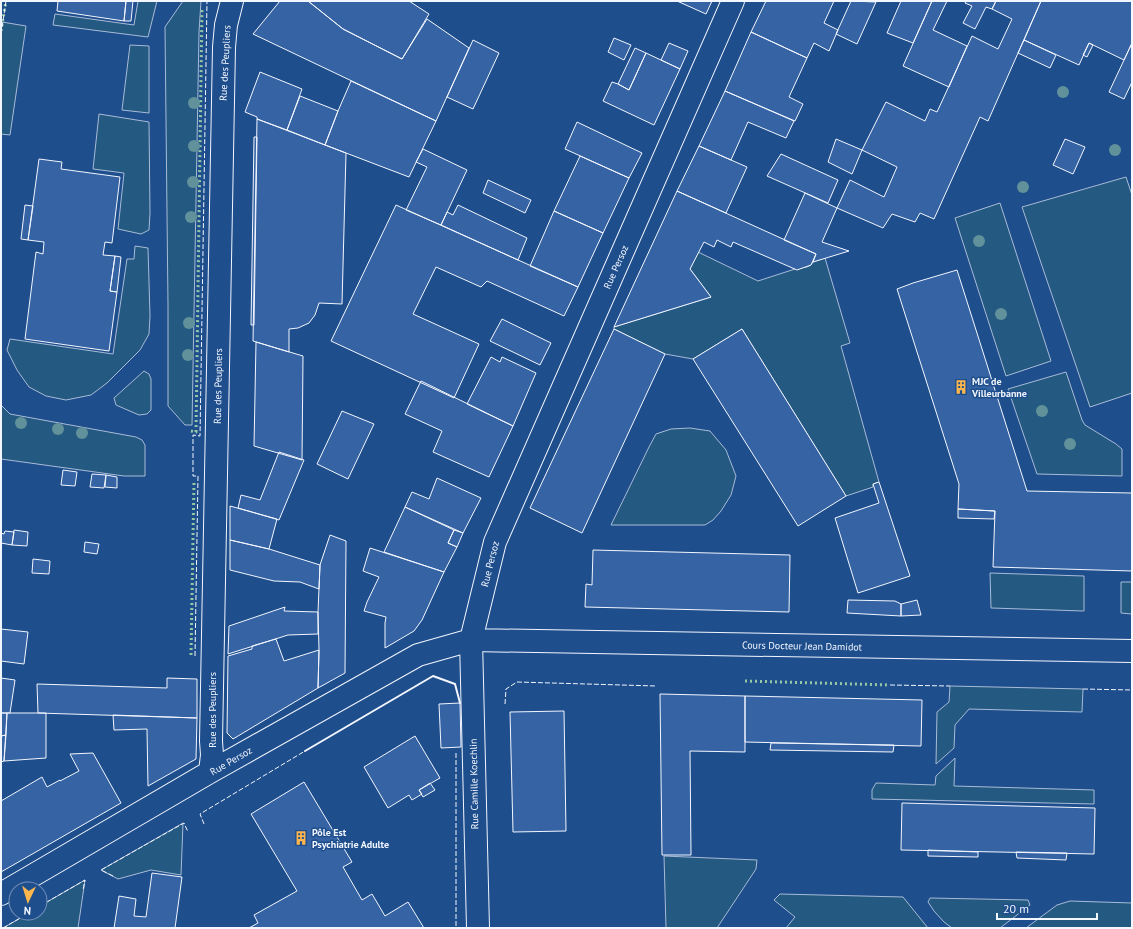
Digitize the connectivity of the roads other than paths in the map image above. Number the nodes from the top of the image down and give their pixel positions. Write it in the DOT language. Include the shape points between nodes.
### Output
graph roads {
  1 [pos="232,1"];
  2 [pos="733,1"];
  3 [pos="471,640"];
  4 [pos="1132,651"];
  5 [pos="210,772"];
  6 [pos="1,894"];
  7 [pos="478,928"];
  1 -- 5 [label="street, Rue des Peupliers" via="224,47"];
  2 -- 3 [label="street, Rue Persoz" via="495,542"];
  3 -- 4 [label="street, Cours Docteur Jean Damidot"];
  3 -- 5 [label="street, Rue Persoz" via="418,654"];
  3 -- 7 [label="street, Rue Camille Koechlin"];
  5 -- 6 [label="street, Rue Persoz"];
}
